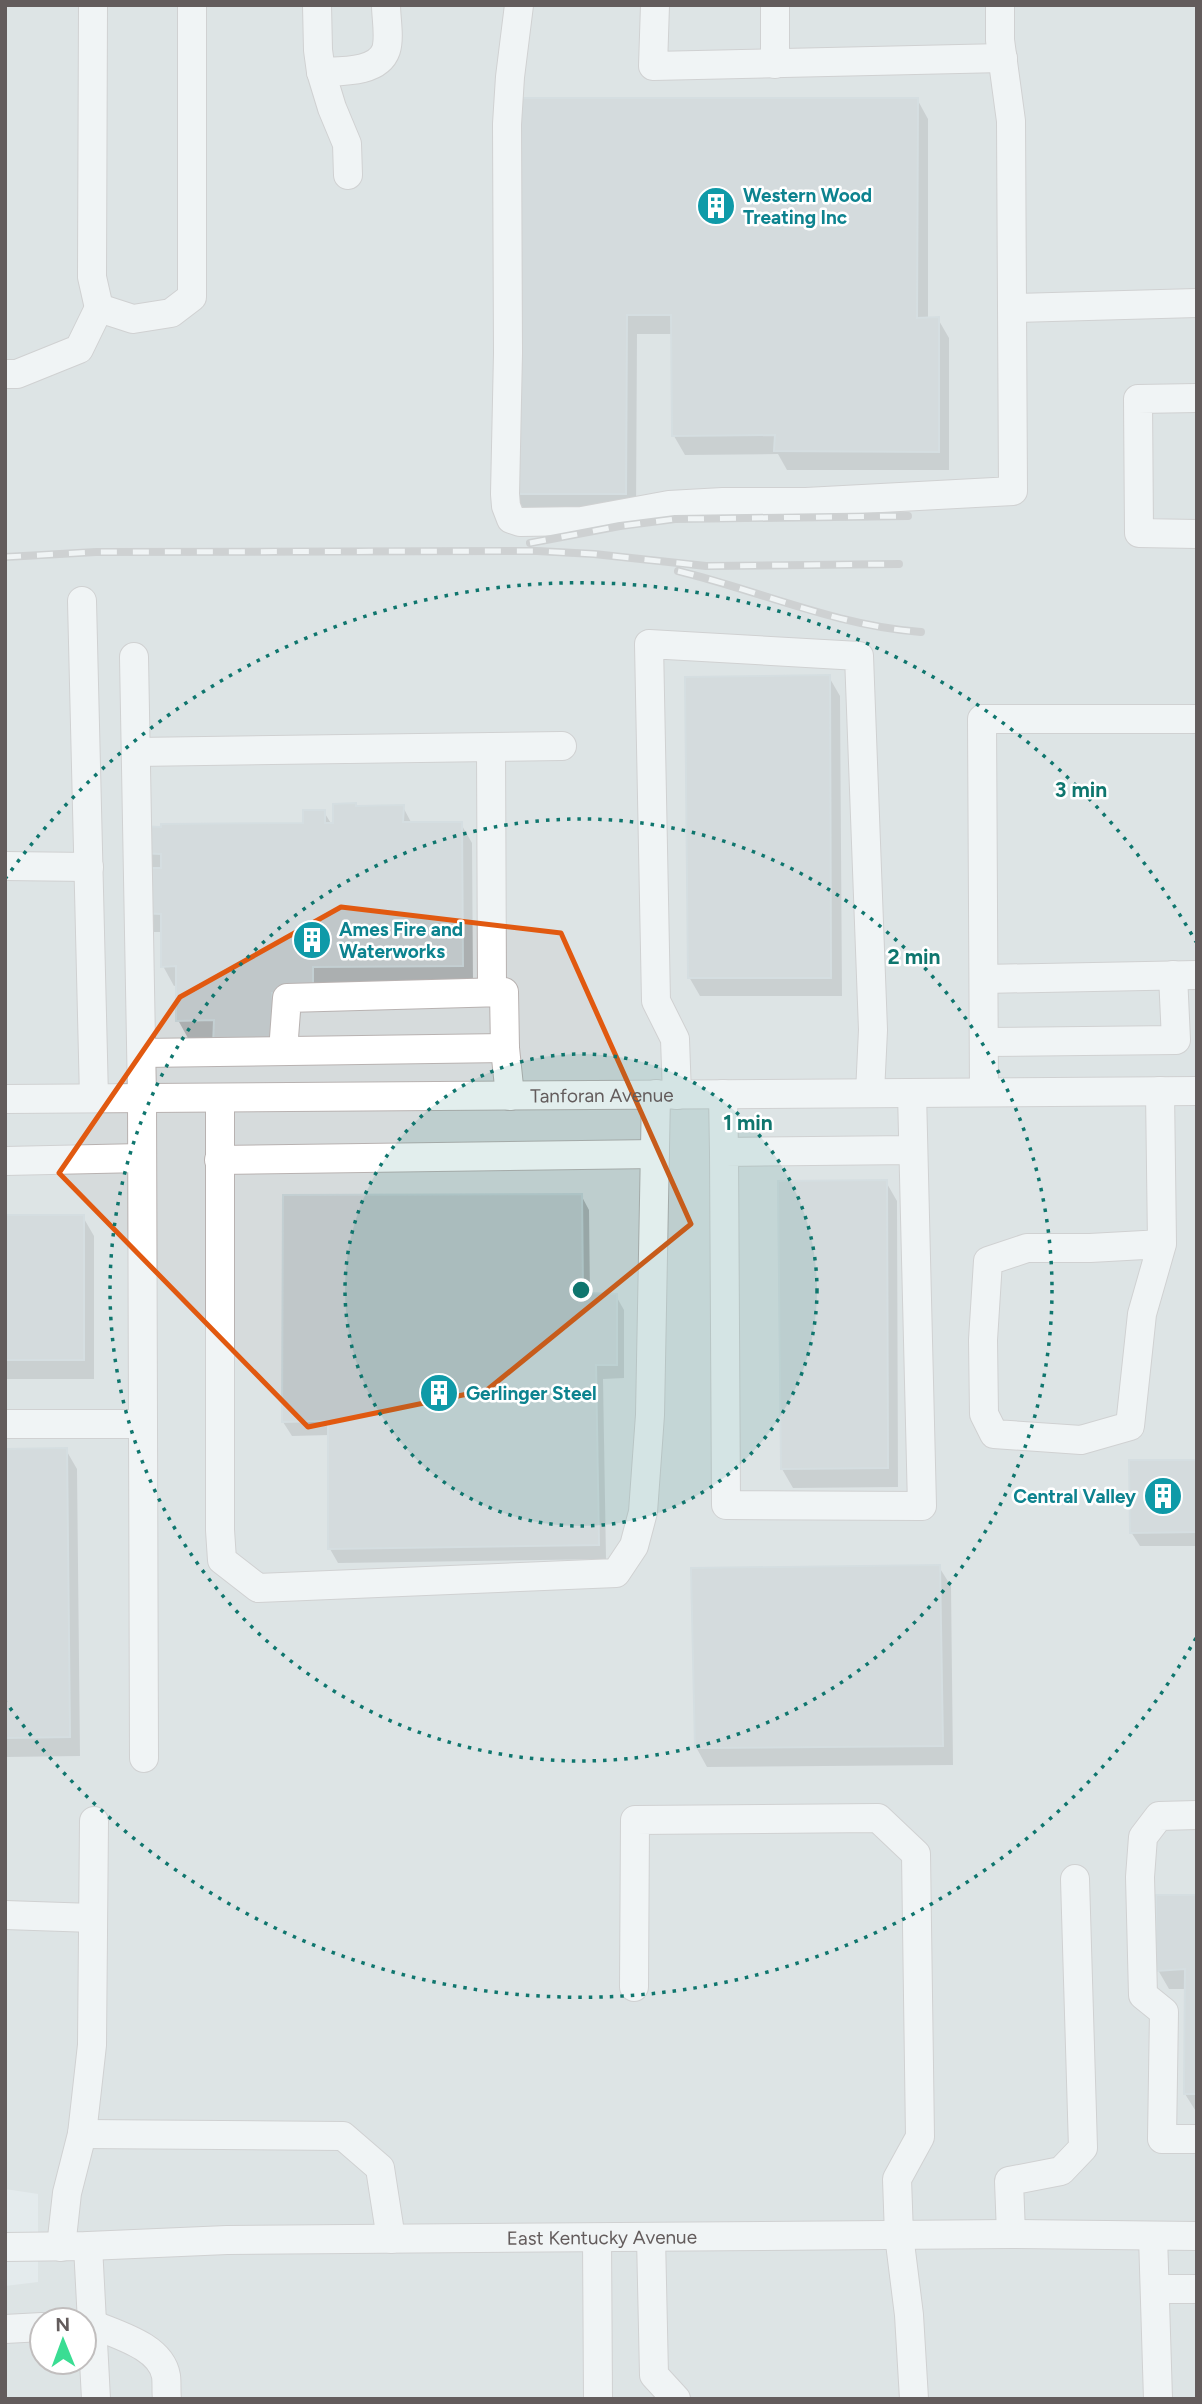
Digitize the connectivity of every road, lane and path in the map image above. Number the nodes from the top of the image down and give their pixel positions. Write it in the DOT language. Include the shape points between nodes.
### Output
graph roads {
  1 [pos="93,5"];
  2 [pos="192,5"];
  3 [pos="317,5"];
  4 [pos="386,5"];
  5 [pos="519,5"];
  6 [pos="655,5"];
  7 [pos="775,5"];
  8 [pos="1000,5"];
  9 [pos="1003,58"];
  10 [pos="775,64"];
  11 [pos="321,72"];
  12 [pos="348,175"];
  13 [pos="1197,303"];
  14 [pos="99,308"];
  15 [pos="1012,308"];
  16 [pos="5,374"];
  17 [pos="1197,398"];
  18 [pos="1197,534"];
  19 [pos="82,601"];
  20 [pos="134,657"];
  21 [pos="1197,719"];
  22 [pos="562,746"];
  23 [pos="491,747"];
  24 [pos="136,752"];
  25 [pos="5,866"];
  26 [pos="89,867"];
  27 [pos="1185,975"];
  28 [pos="984,979"];
  29 [pos="492,992"];
  30 [pos="984,1042"];
  31 [pos="505,1048"];
  32 [pos="283,1051"];
  33 [pos="142,1053"];
  34 [pos="1160,1091"];
  35 [pos="1197,1091"];
  36 [pos="870,1093"];
  37 [pos="912,1093"];
  38 [pos="985,1093"];
  39 [pos="666,1094"];
  40 [pos="723,1094"];
  41 [pos="510,1096"];
  42 [pos="94,1098"];
  43 [pos="142,1098"];
  44 [pos="220,1098"];
  45 [pos="5,1099"];
  46 [pos="914,1150"];
  47 [pos="724,1152"];
  48 [pos="655,1154"];
  49 [pos="142,1158"];
  50 [pos="219,1160"];
  51 [pos="5,1161"];
  52 [pos="1163,1244"];
  53 [pos="143,1423"];
  54 [pos="5,1424"];
  55 [pos="144,1758"];
  56 [pos="1197,1815"];
  57 [pos="94,1821"];
  58 [pos="1075,1879"];
  59 [pos="5,1915"];
  60 [pos="93,1918"];
  61 [pos="634,1987"];
  62 [pos="82,2134"];
  63 [pos="1197,2139"];
  64 [pos="1011,2234"];
  65 [pos="899,2235"];
  66 [pos="1153,2236"];
  67 [pos="1197,2236"];
  68 [pos="651,2237"];
  69 [pos="597,2238"];
  70 [pos="391,2239"];
  71 [pos="5,2247"];
  72 [pos="74,2247"];
  73 [pos="1155,2289"];
  74 [pos="1197,2289"];
  75 [pos="85,2306"];
  76 [pos="28,2328"];
  77 [pos="5,2329"];
  78 [pos="98,2329"];
  79 [pos="94,2376"];
  80 [pos="96,2399"];
  81 [pos="167,2399"];
  82 [pos="598,2399"];
  83 [pos="676,2399"];
  84 [pos="914,2399"];
  85 [pos="1158,2399"];
  1 -- 14 [label="street" via="92,277"];
  2 -- 14 [label="street" via="192,297 171,313 133,319"];
  3 -- 11 [label="street"];
  4 -- 11 [label="street" via="386,50 377,62 357,70"];
  5 -- 15 [label="street" via="507,124 505,494 511,519 582,521 669,505 1013,491"];
  6 -- 10 [label="street" via="653,66"];
  7 -- 10 [label="street"];
  8 -- 9 [label="street"];
  9 -- 10 [label="street"];
  9 -- 15 [label="street" via="1011,121"];
  11 -- 12 [label="street" via="347,144"];
  13 -- 15 [label="street"];
  14 -- 16 [label="street" via="79,349 17,374"];
  17 -- 18 [label="street" via="1138,399 1139,533"];
  19 -- 26 [label="street"];
  20 -- 24 [label="street"];
  21 -- 28 [label="street" via="982,719"];
  22 -- 23 [label="street"];
  23 -- 24 [label="street"];
  23 -- 29 [label="street"];
  24 -- 33 [label="street"];
  25 -- 26 [label="street"];
  26 -- 42 [label="street"];
  27 -- 28 [label="street"];
  27 -- 30 [label="street" via="1176,1040"];
  28 -- 30 [label="street"];
  29 -- 31 [label="street" via="504,992"];
  29 -- 32 [label="street" via="288,998"];
  30 -- 38 [label="street"];
  31 -- 32 [label="street"];
  31 -- 41 [label="street"];
  32 -- 33 [label="street"];
  33 -- 43 [label="street"];
  34 -- 35 [label="street, Tanforan Avenue"];
  34 -- 38 [label="street, Tanforan Avenue"];
  34 -- 52 [label="street"];
  36 -- 37 [label="street, Tanforan Avenue"];
  36 -- 39 [label="street" via="873,1030 859,656 649,644 656,1001 675,1039"];
  36 -- 40 [label="street, Tanforan Avenue"];
  37 -- 38 [label="street, Tanforan Avenue"];
  37 -- 46 [label="street"];
  39 -- 40 [label="street, Tanforan Avenue"];
  39 -- 41 [label="street, Tanforan Avenue"];
  39 -- 48 [label="street"];
  40 -- 47 [label="street"];
  41 -- 44 [label="street, Tanforan Avenue"];
  42 -- 43 [label="street, Tanforan Avenue"];
  42 -- 45 [label="street, Tanforan Avenue"];
  43 -- 44 [label="street, Tanforan Avenue"];
  43 -- 49 [label="street"];
  44 -- 50 [label="street"];
  46 -- 47 [label="street"];
  46 -- 47 [label="street" via="922,1506 726,1505"];
  48 -- 50 [label="street"];
  48 -- 50 [label="street" via="650,1415 643,1512 634,1546 616,1573 258,1588 222,1560"];
  49 -- 51 [label="street"];
  49 -- 53 [label="street"];
  52 -- 52 [label="street" via="1142,1314 1130,1426 1081,1440 994,1434 984,1414 988,1261 1027,1248"];
  53 -- 54 [label="street"];
  53 -- 55 [label="street"];
  56 -- 63 [label="street" via="1159,1816 1143,1837 1140,1877 1143,1995 1164,2012 1162,2139"];
  57 -- 60 [label="street"];
  58 -- 64 [label="street" via="1083,2148 1061,2171 1009,2181"];
  59 -- 60 [label="street"];
  60 -- 62 [label="street" via="92,2045"];
  61 -- 65 [label="street" via="635,1820 878,1818 916,1854 920,2137 897,2179"];
  62 -- 70 [label="street" via="343,2136 380,2168"];
  62 -- 72 [label="street" via="67,2193"];
  64 -- 65 [label="street, East Kentucky Avenue"];
  64 -- 66 [label="street, East Kentucky Avenue"];
  65 -- 68 [label="street, East Kentucky Avenue"];
  65 -- 84 [label="street"];
  66 -- 67 [label="street, East Kentucky Avenue"];
  66 -- 73 [label="street"];
  68 -- 69 [label="street, East Kentucky Avenue"];
  68 -- 83 [label="street" via="654,2375"];
  69 -- 70 [label="street, East Kentucky Avenue"];
  69 -- 82 [label="street"];
  70 -- 72 [label="street, East Kentucky Avenue"];
  71 -- 72 [label="street, East Kentucky Avenue"];
  72 -- 75 [label="street"];
  73 -- 74 [label="street"];
  73 -- 85 [label="street"];
  76 -- 77 [label="street"];
  78 -- 81 [label="street" via="158,2358 166,2375"];
  79 -- 80 [label="street"];
}
